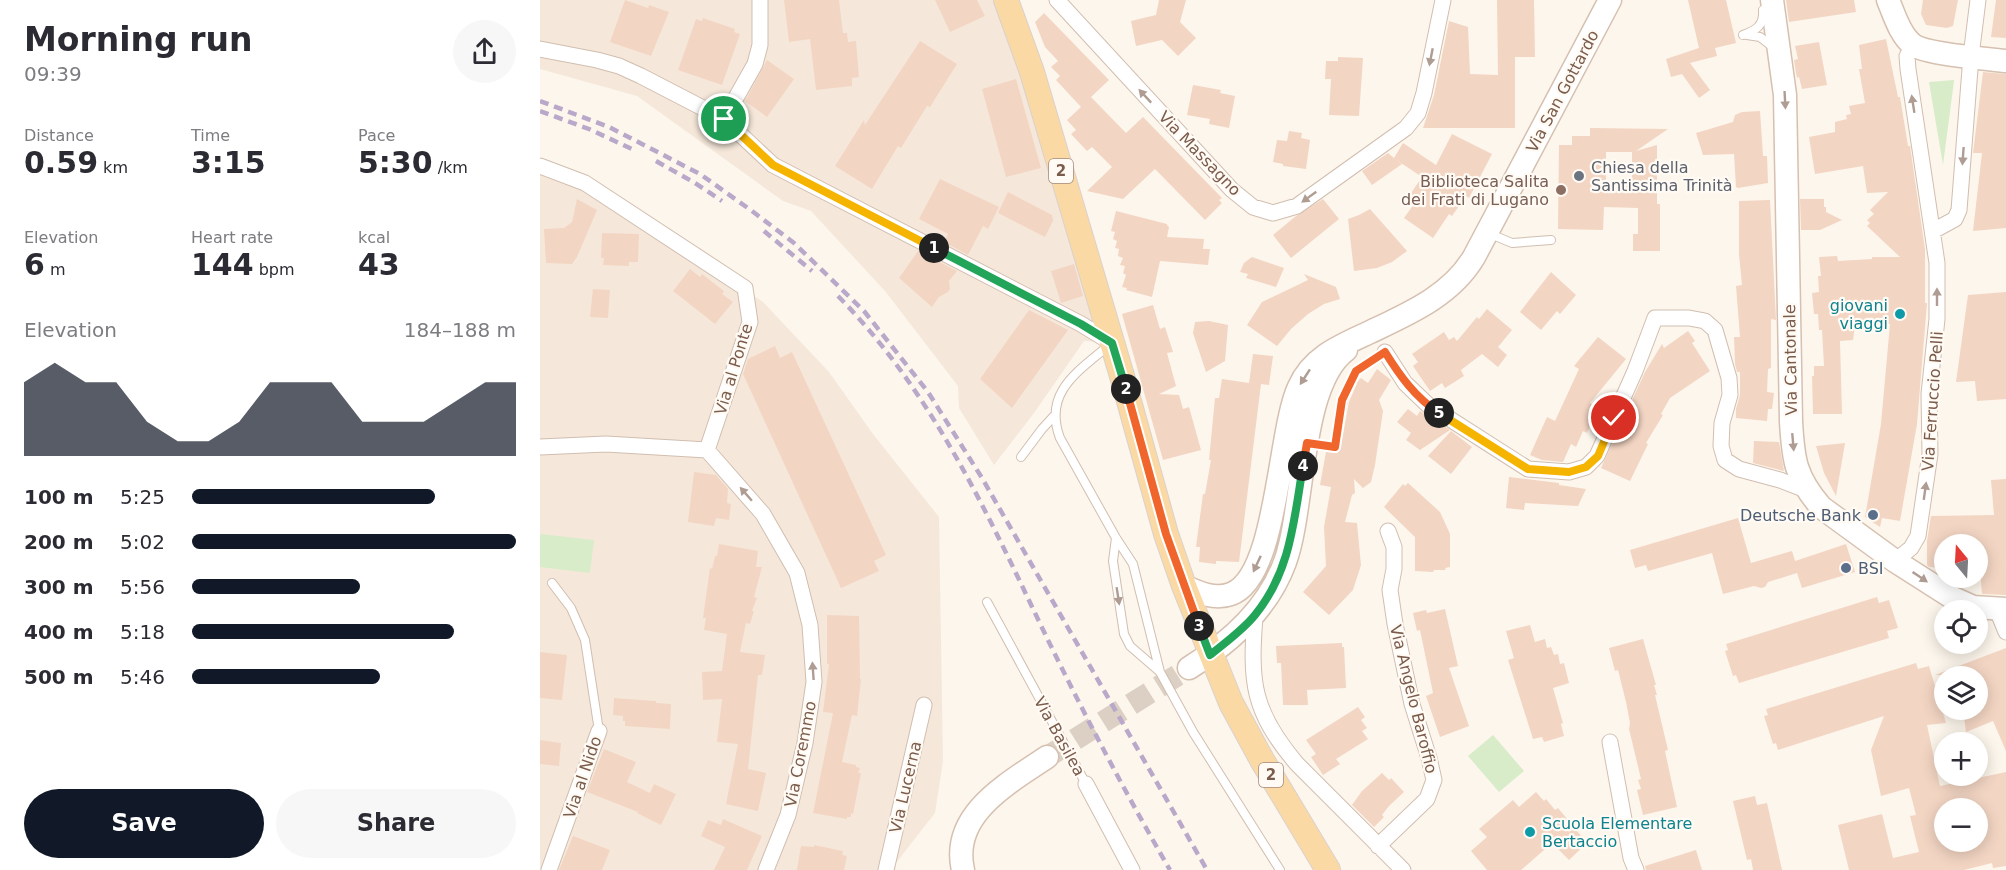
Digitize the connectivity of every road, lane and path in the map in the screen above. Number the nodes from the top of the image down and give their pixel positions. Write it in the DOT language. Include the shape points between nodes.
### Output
graph roads {
  1 [pos="760,0"];
  2 [pos="1006,0"];
  3 [pos="1057,0"];
  4 [pos="1443,0"];
  5 [pos="1610,0"];
  6 [pos="1762,0"];
  7 [pos="1772,0"];
  8 [pos="1888,0"];
  9 [pos="1978,0"];
  10 [pos="1909,41"];
  11 [pos="540,49"];
  12 [pos="1780,54"];
  13 [pos="1971,56"];
  14 [pos="2006,61"];
  15 [pos="724,119"];
  16 [pos="540,166"];
  17 [pos="1933,231"];
  18 [pos="1486,233"];
  19 [pos="1551,240"];
  20 [pos="1369,333"];
  21 [pos="1112,343"];
  22 [pos="1385,352"];
  23 [pos="1054,416"];
  24 [pos="1307,443"];
  25 [pos="540,447"];
  26 [pos="707,450"];
  27 [pos="1021,457"];
  28 [pos="1806,490"];
  29 [pos="1388,531"];
  30 [pos="1116,538"];
  31 [pos="1895,561"];
  32 [pos="552,583"];
  33 [pos="1184,586"];
  34 [pos="987,602"];
  35 [pos="2001,609"];
  36 [pos="1255,615"];
  37 [pos="2006,632"];
  38 [pos="1210,655"];
  39 [pos="1189,668"];
  40 [pos="1160,672"];
  41 [pos="924,705"];
  42 [pos="599,730"];
  43 [pos="1610,742"];
  44 [pos="1047,757"];
  45 [pos="1086,784"];
  46 [pos="1378,846"];
  47 [pos="549,870"];
  48 [pos="766,870"];
  49 [pos="886,870"];
  50 [pos="963,870"];
  51 [pos="1132,870"];
  52 [pos="1280,870"];
  53 [pos="1328,870"];
  54 [pos="1403,870"];
  55 [pos="1636,870"];
  1 -- 15 [label="street" via="760,45 755,64"];
  2 -- 21 [label="main road, 2" via="1032,72"];
  4 -- 3 [label="street, Via Massagno, one-way" via="1418,114 1406,128 1297,206 1273,213 1253,207 1232,190"];
  5 -- 18 [label="main road, Via San Gottardo"];
  6 -- 12 [label="lane" via="1762,24 1743,35 1764,39"];
  7 -- 12 [label="main road, Via Cantonale"];
  8 -- 10 [label="main road"];
  9 -- 13 [label="street"];
  10 -- 13 [label="main road" via="1928,51"];
  17 -- 10 [label="street, Via Ferruccio Pelli, one-way" via="1908,69"];
  11 -- 15 [label="street" via="619,66"];
  12 -- 28 [label="main road, Via Cantonale, one-way" via="1785,95 1792,432 1798,474"];
  13 -- 14 [label="main road"];
  13 -- 17 [label="street, one-way" via="1959,210 1955,219"];
  15 -- 21 [label="street" via="773,165"];
  16 -- 26 [label="street, Via al Ponte" via="585,183 745,288 750,322"];
  31 -- 17 [label="street, Via Ferruccio Pelli, one-way" via="1918,536 1930,454 1929,394 1937,319"];
  18 -- 19 [label="lane" via="1512,243"];
  18 -- 20 [label="main road, Via San Gottardo" via="1455,284"];
  20 -- 24 [label="main road, Via San Gottardo" via="1341,353 1331,368 1315,403"];
  20 -- 33 [label="main road, Via San Gottardo, one-way" via="1336,347 1305,373 1292,405 1263,551 1249,580 1233,594 1222,596"];
  21 -- 23 [label="lane" via="1070,380"];
  21 -- 33 [label="main road, 2"];
  22 -- 24 [label="lane" via="1356,371 1342,400 1335,447"];
  22 -- 28 [label="street" via="1405,383 1428,405 1528,469 1569,472 1586,467 1598,456 1655,318 1705,321 1715,330 1729,378 1730,395 1722,423 1725,460 1739,469"];
  23 -- 27 [label="lane"];
  23 -- 30 [label="lane" via="1060,438"];
  24 -- 36 [label="main road, Via San Gottardo" via="1286,560"];
  25 -- 26 [label="street" via="606,444"];
  48 -- 26 [label="street, Via Coremmo, one-way" via="788,815 806,743 814,682 810,625 797,573 763,514"];
  28 -- 31 [label="main road, Via Cantonale" via="1821,507"];
  29 -- 46 [label="street, Via Angelo Baroffio" via="1394,547 1390,590 1395,624 1434,780 1427,799"];
  30 -- 40 [label="lane" via="1133,564"];
  30 -- 40 [label="lane, one-way" via="1113,561 1124,634 1130,646"];
  31 -- 35 [label="main road, Via Cantonale, one-way" via="1953,598 1973,607"];
  32 -- 42 [label="lane, Via al Nido" via="571,608 585,640"];
  33 -- 38 [label="main road, 2"];
  34 -- 45 [label="lane, Via Basilea"];
  35 -- 37 [label="street"];
  36 -- 38 [label="main road, Via San Gottardo"];
  36 -- 46 [label="street" via="1252,661 1259,704 1268,725 1297,764"];
  38 -- 39 [label="main road, Via San Gottardo"];
  38 -- 53 [label="main road, 2" via="1246,732"];
  40 -- 52 [label="lane"];
  41 -- 49 [label="street, Via Lucerna"];
  42 -- 47 [label="street, Via al Nido"];
  43 -- 55 [label="street"];
  44 -- 50 [label="main road" via="981,807 965,834"];
  45 -- 51 [label="street, Via Basilea"];
  46 -- 54 [label="street"];
}
